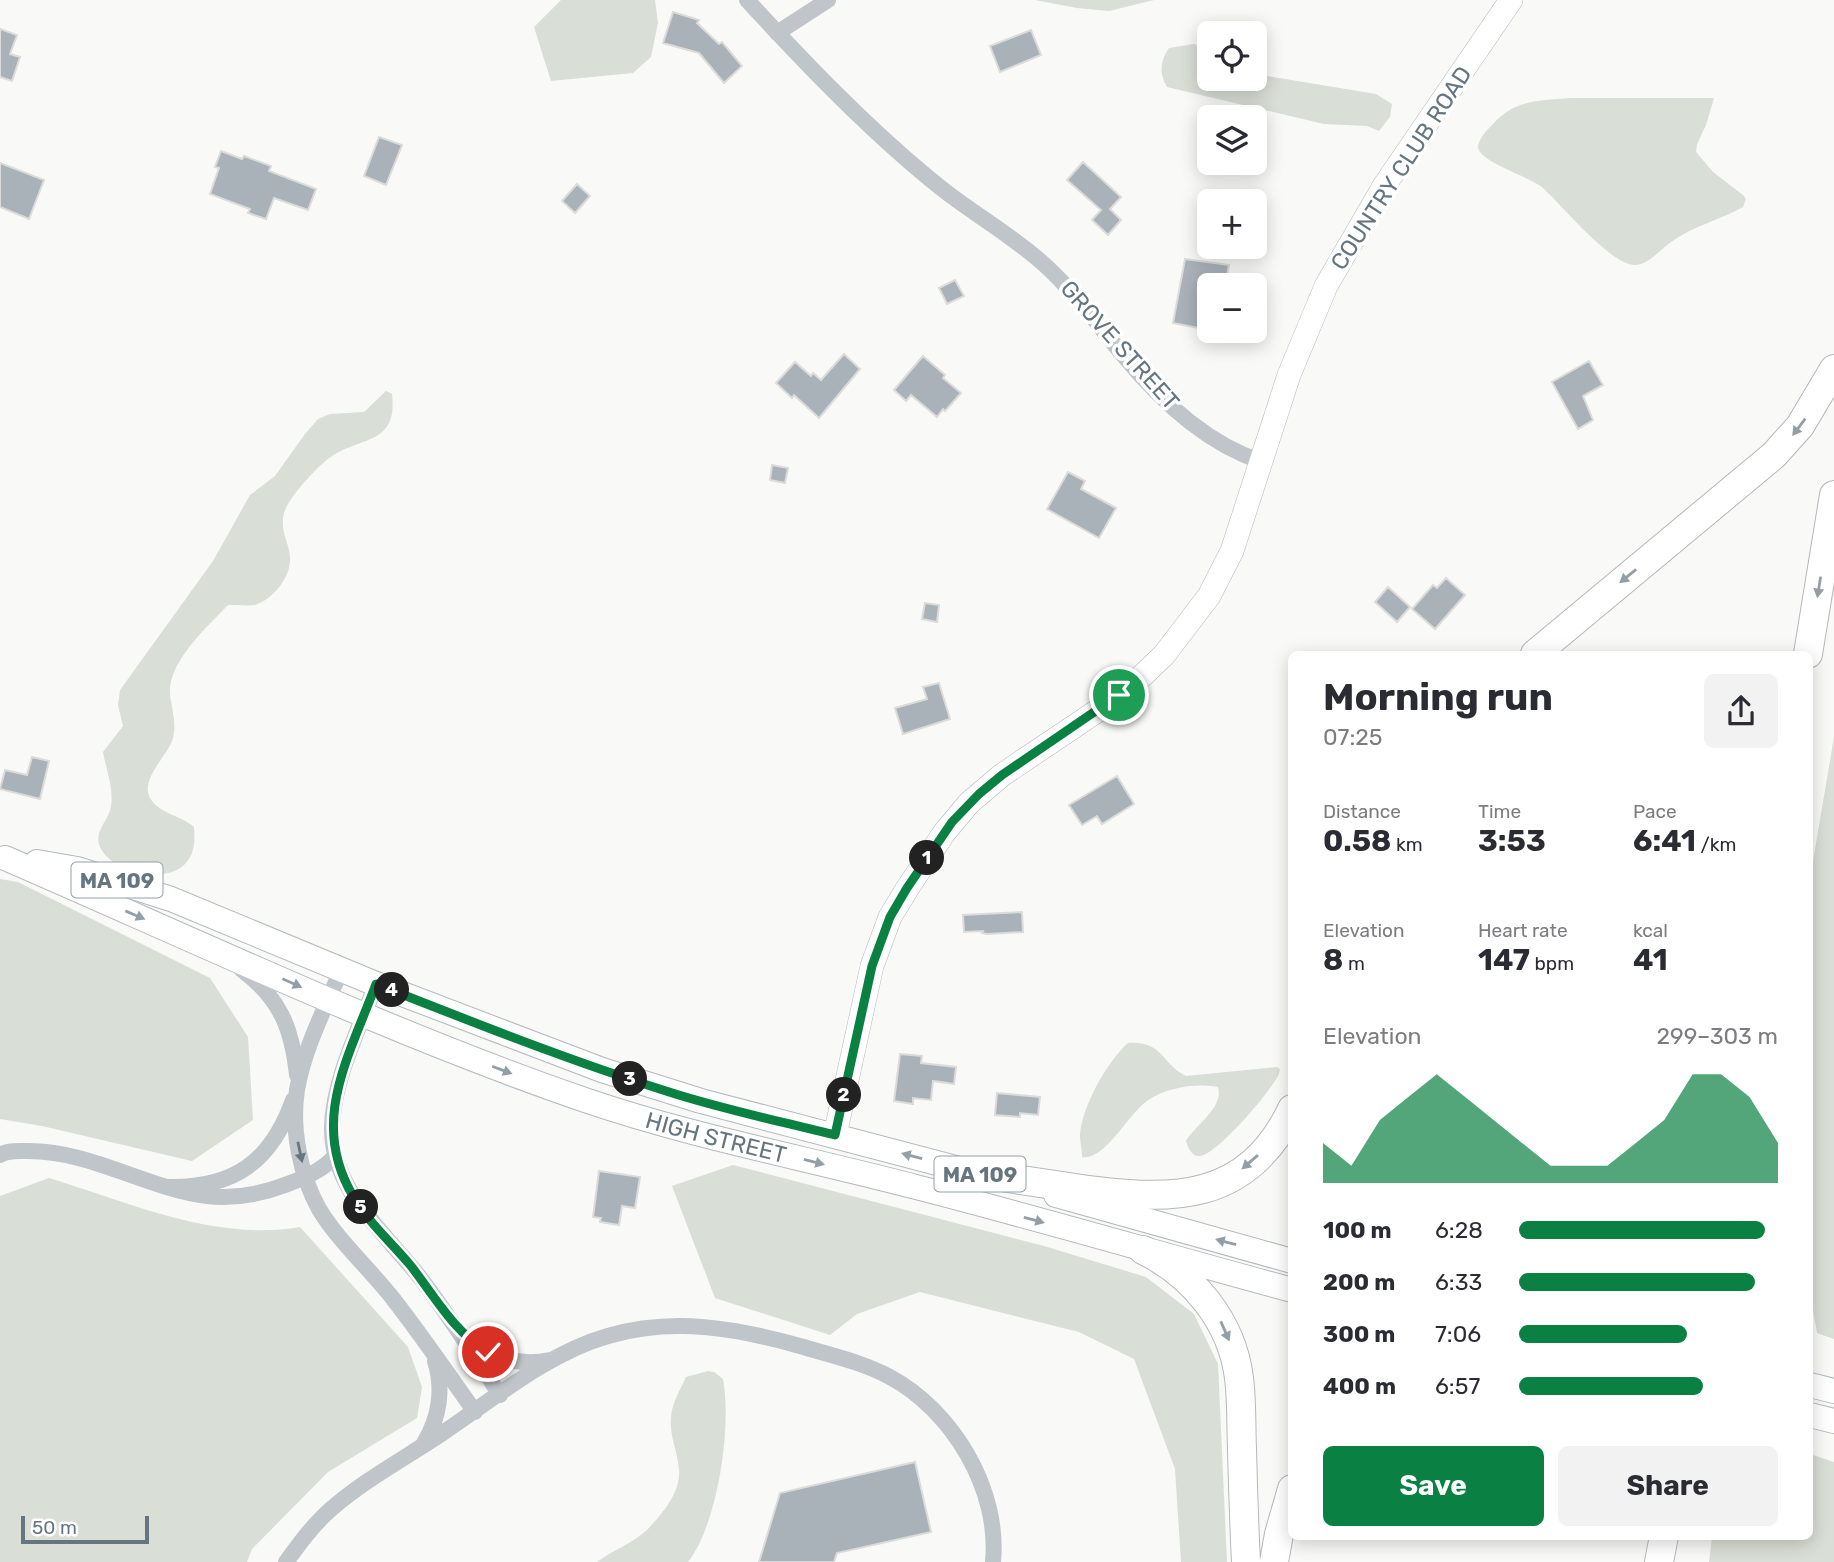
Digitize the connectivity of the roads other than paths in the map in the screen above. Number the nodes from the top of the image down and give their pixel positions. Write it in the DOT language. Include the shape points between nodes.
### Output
graph roads {
  1 [pos="747,0"];
  2 [pos="828,0"];
  3 [pos="1511,0"];
  4 [pos="777,33"];
  5 [pos="1834,369"];
  6 [pos="1259,461"];
  7 [pos="1834,495"];
  8 [pos="1539,651"];
  9 [pos="1808,651"];
  10 [pos="3,858"];
  11 [pos="207,946"];
  12 [pos="341,970"];
  13 [pos="376,984"];
  14 [pos="329,999"];
  15 [pos="365,1014"];
  16 [pos="297,1090"];
  17 [pos="1288,1115"];
  18 [pos="835,1135"];
  19 [pos="0,1155"];
  20 [pos="335,1156"];
  21 [pos="977,1174"];
  22 [pos="306,1178"];
  23 [pos="169,1187"];
  24 [pos="1143,1250"];
  25 [pos="1288,1260"];
  26 [pos="1288,1289"];
  27 [pos="455,1326"];
  28 [pos="426,1343"];
  29 [pos="556,1358"];
  30 [pos="1813,1386"];
  31 [pos="1834,1391"];
  32 [pos="500,1395"];
  33 [pos="475,1412"];
  34 [pos="1813,1416"];
  35 [pos="1834,1421"];
  36 [pos="421,1447"];
  37 [pos="1288,1502"];
  38 [pos="1663,1540"];
  39 [pos="286,1562"];
  40 [pos="993,1562"];
  41 [pos="1245,1562"];
  42 [pos="1274,1562"];
  43 [pos="1659,1562"];
  1 -- 4 [label="street, GROVE STREET"];
  2 -- 4 [label="street"];
  3 -- 6 [label="street, COUNTRY CLUB ROAD" via="1347,247 1314,311"];
  4 -- 6 [label="street, GROVE STREET" via="942,188 1045,264 1170,404 1221,444"];
  5 -- 8 [label="highway, one-way" via="1805,418 1774,454"];
  6 -- 18 [label="street" via="1233,551 1216,585 1171,646 1113,700 1002,775 969,803 907,888 875,956"];
  7 -- 9 [label="highway, one-way"];
  10 -- 11 [label="main road, HIGH STREET / MA 109, one-way"];
  10 -- 12 [label="main road, HIGH STREET / MA 109" via="76,869 124,883 196,908"];
  11 -- 14 [label="main road, HIGH STREET / MA 109, one-way"];
  11 -- 16 [label="street" via="248,974 275,1002 293,1045"];
  12 -- 13 [label="main road, HIGH STREET / MA 109"];
  12 -- 14 [label="street"];
  13 -- 15 [label="street"];
  13 -- 18 [label="main road, HIGH STREET / MA 109" via="634,1081"];
  14 -- 15 [label="main road, HIGH STREET / MA 109"];
  14 -- 16 [label="street" via="303,1062"];
  15 -- 20 [label="street" via="333,1116"];
  15 -- 24 [label="main road, HIGH STREET / MA 109, one-way" via="515,1075 630,1114"];
  16 -- 22 [label="street, one-way" via="297,1136"];
  16 -- 23 [label="street" via="275,1138 251,1165 218,1183"];
  17 -- 21 [label="highway, one-way" via="1273,1139 1243,1169 1192,1193 1124,1194"];
  21 -- 18 [label="main road, HIGH STREET / MA 109, one-way"];
  19 -- 23 [label="street" via="36,1151 77,1156"];
  20 -- 22 [label="street"];
  20 -- 27 [label="street" via="354,1198"];
  25 -- 21 [label="main road, HIGH STREET / MA 109, one-way"];
  22 -- 23 [label="street" via="235,1198"];
  22 -- 28 [label="street" via="338,1235"];
  24 -- 26 [label="main road, HIGH STREET / MA 109"];
  24 -- 41 [label="highway, one-way" via="1197,1289 1233,1349 1240,1392"];
  27 -- 29 [label="street" via="477,1346 500,1357 533,1363"];
  27 -- 32 [label="street"];
  28 -- 33 [label="street"];
  28 -- 36 [label="street" via="437,1367 440,1393 436,1417"];
  29 -- 32 [label="street"];
  29 -- 40 [label="street" via="608,1336 646,1328 707,1326 768,1337 884,1375 927,1405 969,1458 985,1498"];
  30 -- 31 [label="main road"];
  32 -- 33 [label="street"];
  33 -- 36 [label="street"];
  34 -- 35 [label="main road"];
  36 -- 39 [label="street" via="329,1510"];
  37 -- 42 [label="highway"];
  38 -- 43 [label="highway"];
}
